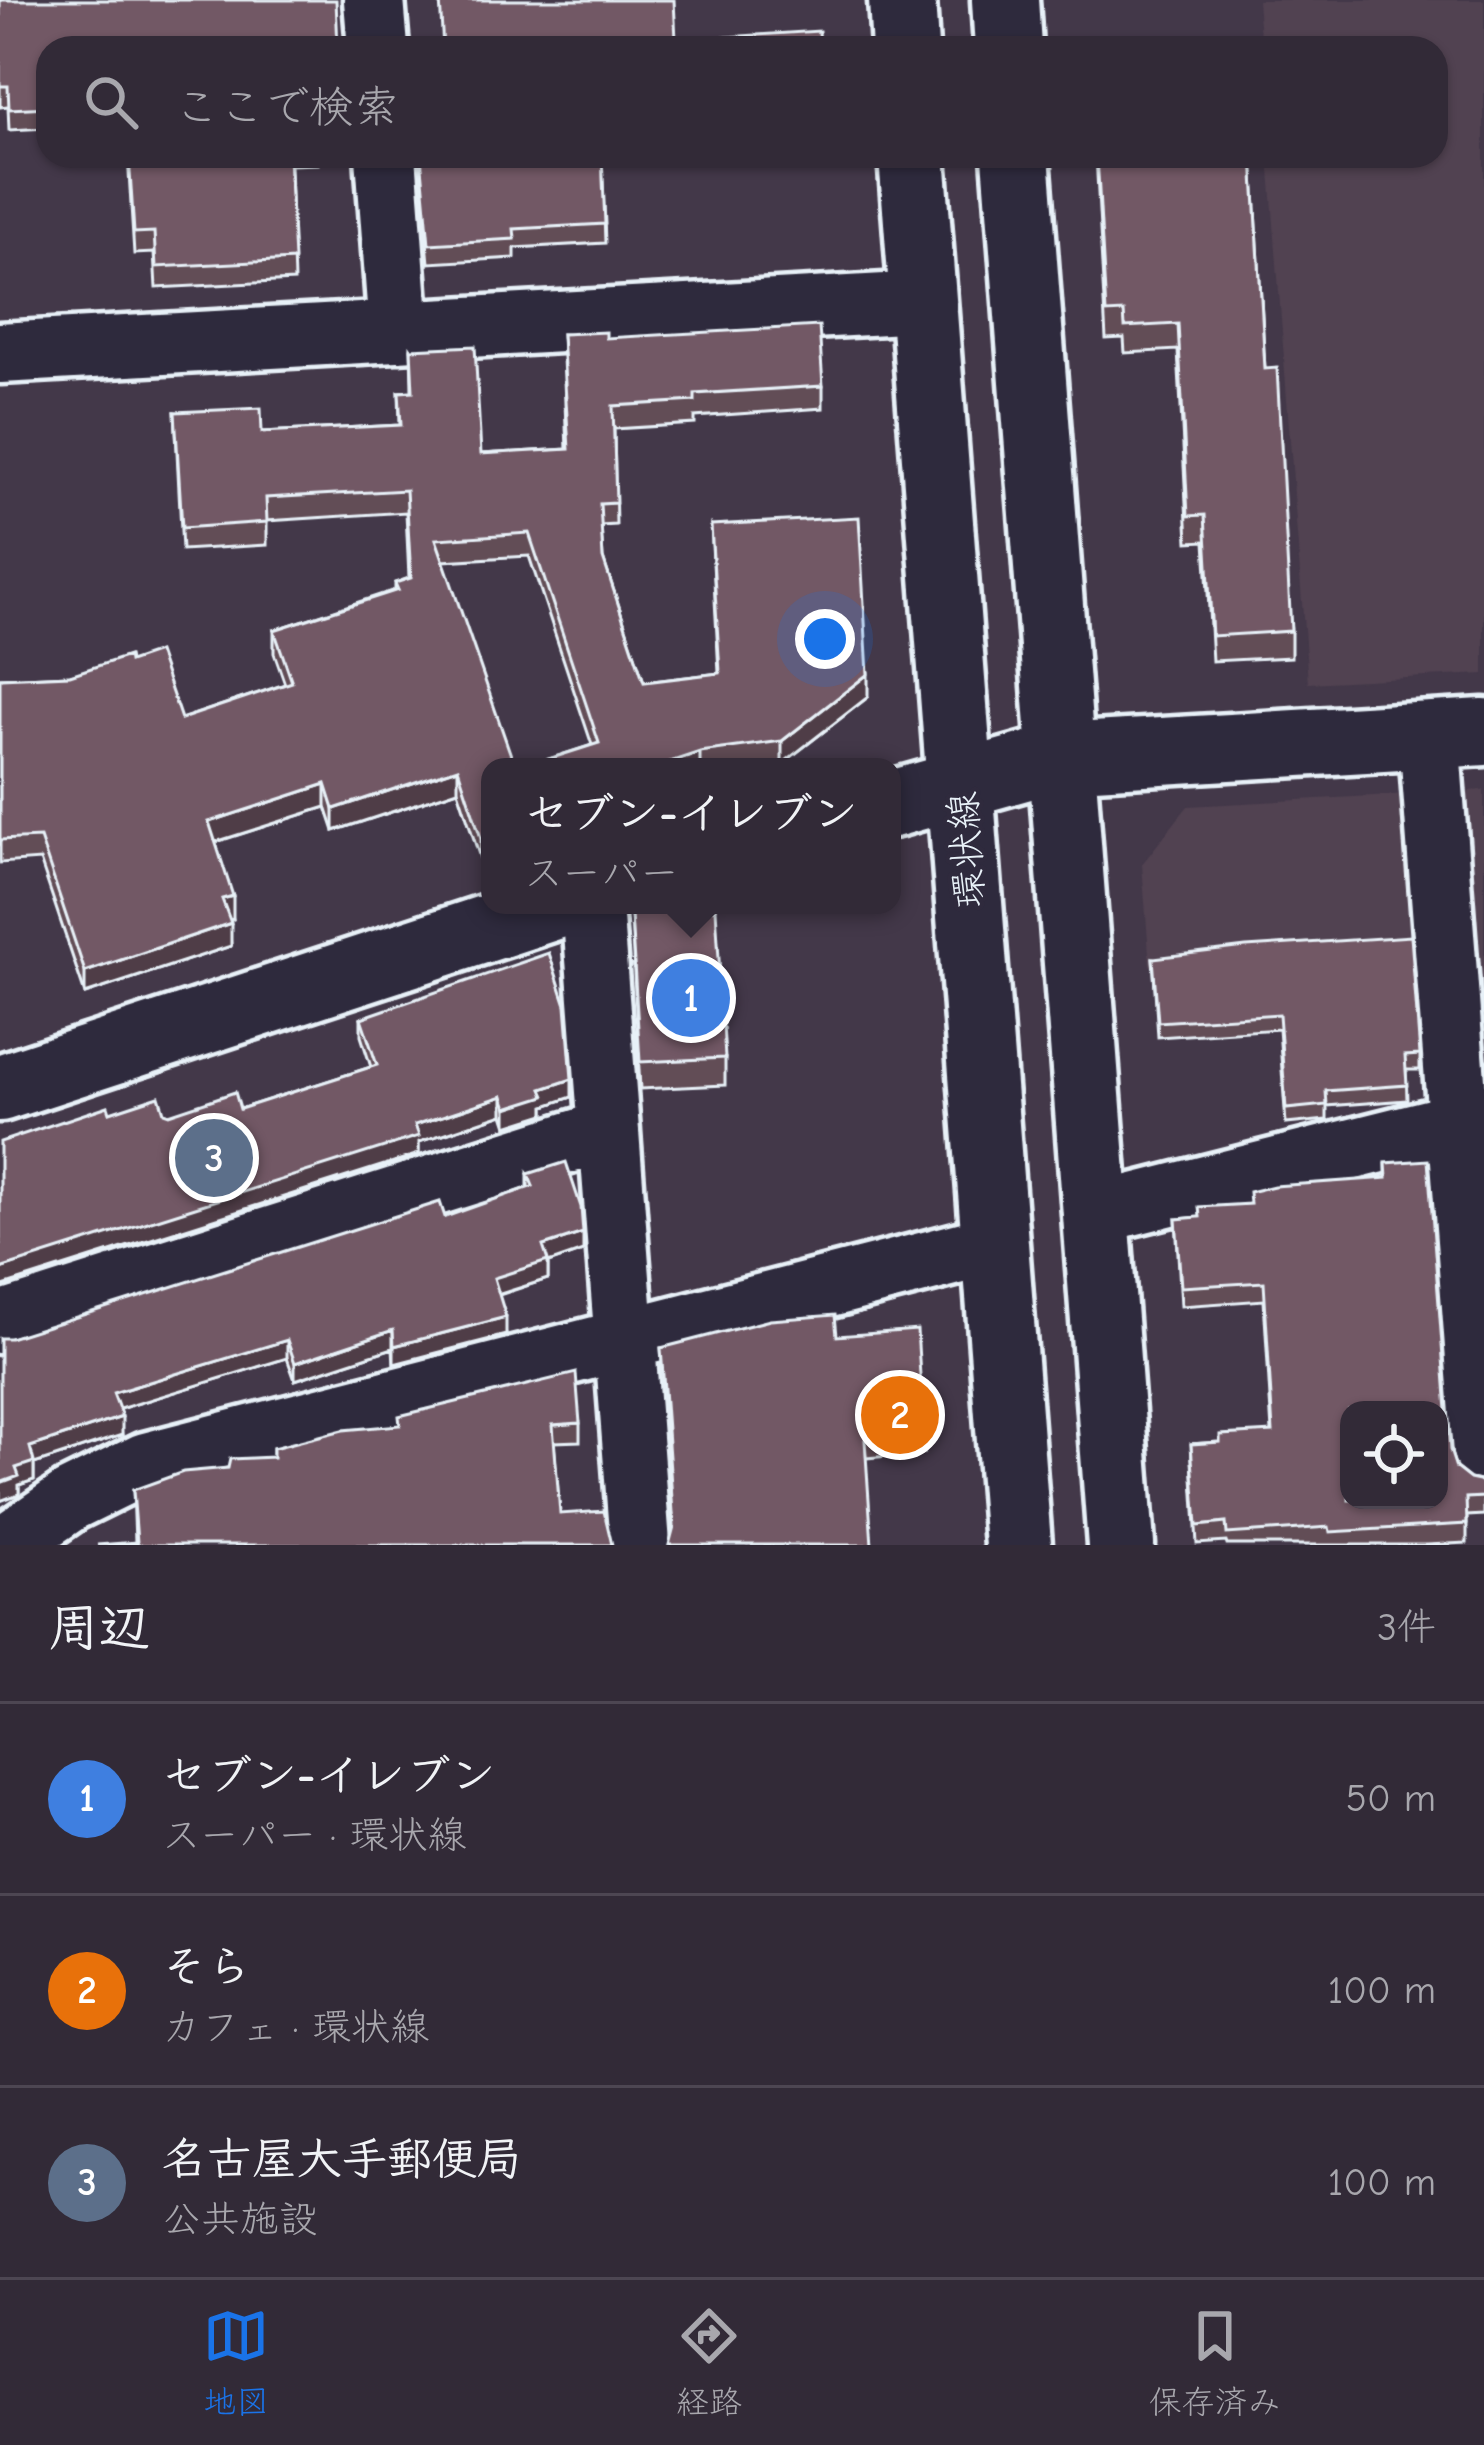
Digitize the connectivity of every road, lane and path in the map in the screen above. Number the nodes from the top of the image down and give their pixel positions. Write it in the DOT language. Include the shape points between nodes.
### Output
graph roads {
  1 [pos="374,0"];
  2 [pos="902,0"];
  3 [pos="1005,0"];
  4 [pos="377,36"];
  5 [pos="904,36"];
  6 [pos="1007,36"];
  7 [pos="387,168"];
  8 [pos="913,168"];
  9 [pos="1017,168"];
  10 [pos="922,302"];
  11 [pos="399,331"];
  12 [pos="0,353"];
  13 [pos="1456,733"];
  14 [pos="1059,757"];
  15 [pos="962,783"];
  16 [pos="901,801"];
  17 [pos="530,914"];
  18 [pos="593,914"];
  19 [pos="0,1088"];
  20 [pos="1471,1119"];
  21 [pos="610,1130"];
  22 [pos="1099,1213"];
  23 [pos="996,1244"];
  24 [pos="1478,1312"];
  25 [pos="0,1323"];
  26 [pos="625,1339"];
  27 [pos="1484,1466"];
  28 [pos="6,1545"];
  29 [pos="640,1545"];
  30 [pos="1018,1545"];
  31 [pos="1121,1545"];
  1 -- 4 [label="street"];
  2 -- 5 [label="main road"];
  3 -- 6 [label="main road"];
  7 -- 11 [label="street"];
  8 -- 10 [label="main road, 環状線"];
  9 -- 14 [label="main road"];
  10 -- 11 [label="street"];
  10 -- 15 [label="main road, 環状線"];
  11 -- 12 [label="street"];
  13 -- 14 [label="main road"];
  13 -- 20 [label="street"];
  14 -- 15 [label="main road"];
  14 -- 22 [label="main road"];
  15 -- 16 [label="main road"];
  15 -- 23 [label="main road, 環状線"];
  17 -- 19 [label="main road"];
  18 -- 21 [label="street"];
  20 -- 22 [label="street"];
  20 -- 24 [label="street"];
  21 -- 25 [label="street"];
  21 -- 26 [label="street"];
  22 -- 31 [label="main road"];
  23 -- 26 [label="street"];
  23 -- 30 [label="main road, 環状線"];
  24 -- 27 [label="street"];
  26 -- 28 [label="street" via="146,1463"];
  26 -- 29 [label="street"];
}
